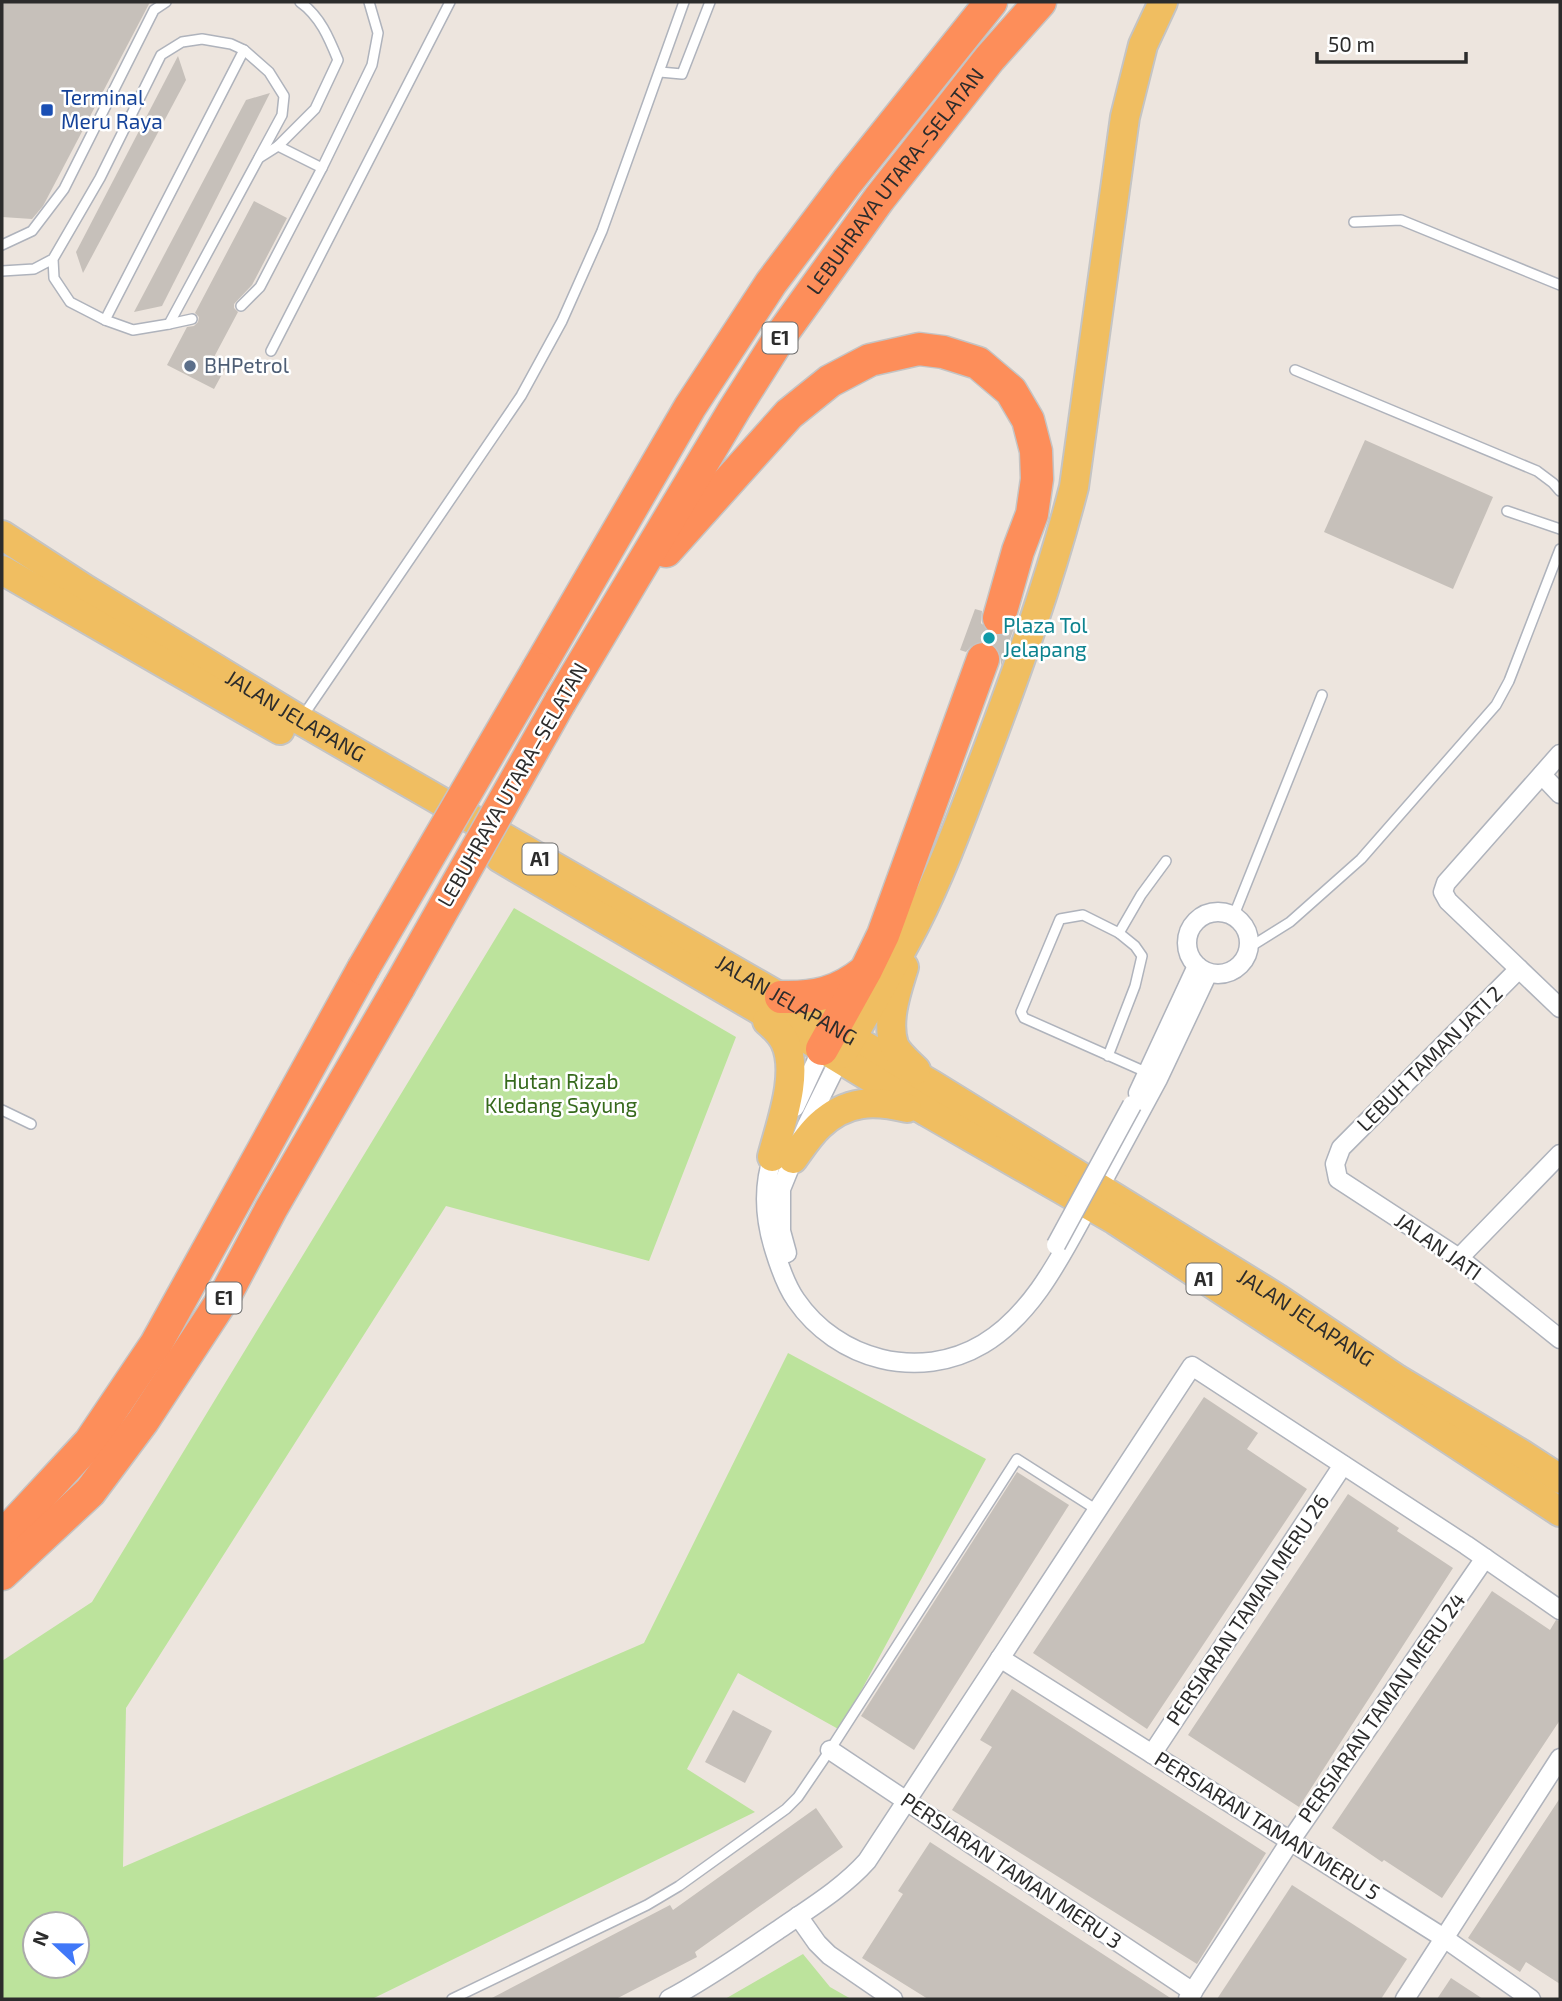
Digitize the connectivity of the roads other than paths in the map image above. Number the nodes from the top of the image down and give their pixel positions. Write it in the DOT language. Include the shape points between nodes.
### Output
graph roads {
  1 [pos="166,2"];
  2 [pos="300,2"];
  3 [pos="369,2"];
  4 [pos="450,2"];
  5 [pos="684,2"];
  6 [pos="710,2"];
  7 [pos="991,2"];
  8 [pos="1040,2"];
  9 [pos="1163,2"];
  10 [pos="244,50"];
  11 [pos="660,72"];
  12 [pos="278,146"];
  13 [pos="258,159"];
  14 [pos="323,168"];
  15 [pos="1354,222"];
  16 [pos="2,245"];
  17 [pos="53,259"];
  18 [pos="2,271"];
  19 [pos="1560,285"];
  20 [pos="241,306"];
  21 [pos="192,319"];
  22 [pos="105,320"];
  23 [pos="169,324"];
  24 [pos="271,351"];
  25 [pos="1295,370"];
  26 [pos="1560,491"];
  27 [pos="1507,511"];
  28 [pos="1560,529"];
  29 [pos="2,535"];
  30 [pos="1560,549"];
  31 [pos="2,570"];
  32 [pos="999,618"];
  33 [pos="592,647"];
  34 [pos="983,659"];
  35 [pos="1322,695"];
  36 [pos="300,720"];
  37 [pos="1560,754"];
  38 [pos="1542,775"];
  39 [pos="1560,794"];
  40 [pos="1166,861"];
  41 [pos="1234,915"];
  42 [pos="915,924"];
  43 [pos="1119,933"];
  44 [pos="1250,947"];
  45 [pos="1203,969"];
  46 [pos="1519,969"];
  47 [pos="866,970"];
  48 [pos="768,1003"];
  49 [pos="1560,1008"];
  50 [pos="837,1044"];
  51 [pos="1108,1056"];
  52 [pos="1148,1073"];
  53 [pos="931,1084"];
  54 [pos="2,1110"];
  55 [pos="927,1112"];
  56 [pos="31,1124"];
  57 [pos="1341,1148"];
  58 [pos="1560,1154"];
  59 [pos="783,1158"];
  60 [pos="1459,1258"];
  61 [pos="1560,1339"];
  62 [pos="1343,1465"];
  63 [pos="1560,1479"];
  64 [pos="1097,1510"];
  65 [pos="1560,1512"];
  66 [pos="2,1537"];
  67 [pos="1485,1558"];
  68 [pos="2,1574"];
  69 [pos="1560,1610"];
  70 [pos="1000,1658"];
  71 [pos="830,1750"];
  72 [pos="1152,1754"];
  73 [pos="1560,1758"];
  74 [pos="907,1801"];
  75 [pos="1290,1840"];
  76 [pos="798,1916"];
  77 [pos="1444,1938"];
  78 [pos="1190,1996"];
  79 [pos="452,1999"];
  80 [pos="670,1999"];
  81 [pos="893,1999"];
  82 [pos="1405,1999"];
  83 [pos="1531,1999"];
  1 -- 16 [label="lane" via="154,10 64,189 32,231"];
  2 -- 12 [label="lane" via="328,35 338,60 315,108"];
  3 -- 14 [label="lane" via="378,33 372,65"];
  4 -- 24 [label="lane"];
  5 -- 11 [label="lane"];
  6 -- 11 [label="lane" via="682,74"];
  7 -- 66 [label="highway, LEBUHRAYA UTARA–SELATAN / E1, bridge" via="771,283 690,407 363,969 156,1344 90,1442"];
  8 -- 33 [label="highway, LEBUHRAYA UTARA–SELATAN / E1" via="888,188 782,334"];
  9 -- 42 [label="main road" via="1143,45 1125,117 1074,487 1059,547 962,818"];
  10 -- 13 [label="lane" via="269,72 284,96 282,115"];
  10 -- 17 [label="lane" via="202,39 182,41 161,55 100,178"];
  10 -- 22 [label="lane"];
  11 -- 36 [label="lane" via="602,231 562,321 521,396"];
  12 -- 13 [label="lane"];
  12 -- 14 [label="lane"];
  13 -- 23 [label="lane"];
  14 -- 20 [label="lane" via="260,287"];
  15 -- 19 [label="lane" via="1401,220"];
  17 -- 18 [label="lane" via="33,269"];
  17 -- 22 [label="lane" via="54,278 70,302"];
  21 -- 23 [label="lane"];
  22 -- 23 [label="lane" via="133,330"];
  25 -- 26 [label="lane" via="1537,471"];
  27 -- 28 [label="lane"];
  29 -- 36 [label="main road, JALAN JELAPANG / A1"];
  30 -- 44 [label="lane" via="1496,705 1361,859 1290,922"];
  31 -- 48 [label="main road, JALAN JELAPANG / A1"];
  32 -- 33 [label="highway" via="1032,514 1036,451 1028,420 1011,391 978,363 919,349 870,360 830,381 789,414 672,544"];
  33 -- 68 [label="highway, LEBUHRAYA UTARA–SELATAN / E1, bridge" via="225,1296 90,1492"];
  34 -- 47 [label="highway" via="883,935"];
  35 -- 41 [label="lane"];
  36 -- 48 [label="main road, JALAN JELAPANG / A1"];
  37 -- 38 [label="street"];
  38 -- 39 [label="street"];
  38 -- 46 [label="street" via="1446,883 1443,892"];
  40 -- 43 [label="lane"];
  41 -- 44 [label="street" via="1247,929"];
  41 -- 45 [label="street" via="1204,915 1190,929 1187,948"];
  42 -- 50 [label="main road"];
  42 -- 53 [label="main road" via="895,997 892,1028 895,1046"];
  43 -- 51 [label="lane" via="1142,957"];
  43 -- 51 [label="lane" via="1083,915 1060,919 1021,1012 1024,1018"];
  44 -- 45 [label="street" via="1235,970"];
  45 -- 52 [label="street"];
  45 -- 59 [label="street" via="1158,1079 1044,1281 1002,1329 984,1344 951,1359 898,1363 863,1354 817,1326 794,1298 769,1231 767,1174"];
  46 -- 49 [label="street"];
  46 -- 57 [label="street, LEBUH TAMAN JATI 2"];
  47 -- 48 [label="highway" via="827,993"];
  47 -- 50 [label="highway"];
  48 -- 50 [label="main road, JALAN JELAPANG / A1"];
  48 -- 59 [label="main road" via="790,1058"];
  50 -- 53 [label="main road, JALAN JELAPANG / A1"];
  50 -- 55 [label="main road, JALAN JELAPANG / A1"];
  50 -- 59 [label="street" via="808,1076"];
  51 -- 52 [label="lane"];
  52 -- 59 [label="street, bridge" via="1031,1283 996,1322 955,1347 915,1354 890,1351 868,1346 824,1319 801,1289 788,1260 782,1231"];
  53 -- 63 [label="main road, JALAN JELAPANG / A1"];
  54 -- 56 [label="lane"];
  55 -- 59 [label="main road" via="879,1102 849,1107 819,1125"];
  55 -- 65 [label="main road, JALAN JELAPANG / A1" via="1115,1220"];
  57 -- 60 [label="street, JALAN JATI" via="1335,1164 1338,1179"];
  58 -- 60 [label="street"];
  60 -- 61 [label="street, JALAN JATI"];
  62 -- 64 [label="street" via="1192,1366"];
  62 -- 67 [label="street"];
  62 -- 72 [label="street, PERSIARAN TAMAN MERU 26"];
  64 -- 70 [label="street"];
  64 -- 71 [label="lane" via="1017,1459"];
  67 -- 69 [label="street"];
  67 -- 75 [label="street, PERSIARAN TAMAN MERU 24"];
  70 -- 72 [label="street, PERSIARAN TAMAN MERU 5"];
  70 -- 74 [label="street"];
  71 -- 74 [label="street, PERSIARAN TAMAN MERU 3"];
  71 -- 79 [label="lane" via="786,1809 679,1886"];
  72 -- 75 [label="street, PERSIARAN TAMAN MERU 5"];
  73 -- 77 [label="street"];
  74 -- 76 [label="street" via="858,1871"];
  74 -- 78 [label="street, PERSIARAN TAMAN MERU 3"];
  75 -- 77 [label="street, PERSIARAN TAMAN MERU 5"];
  75 -- 78 [label="street, PERSIARAN TAMAN MERU 24"];
  76 -- 80 [label="street"];
  76 -- 81 [label="street" via="829,1955"];
  77 -- 82 [label="street"];
  77 -- 83 [label="street, PERSIARAN TAMAN MERU 5"];
}
